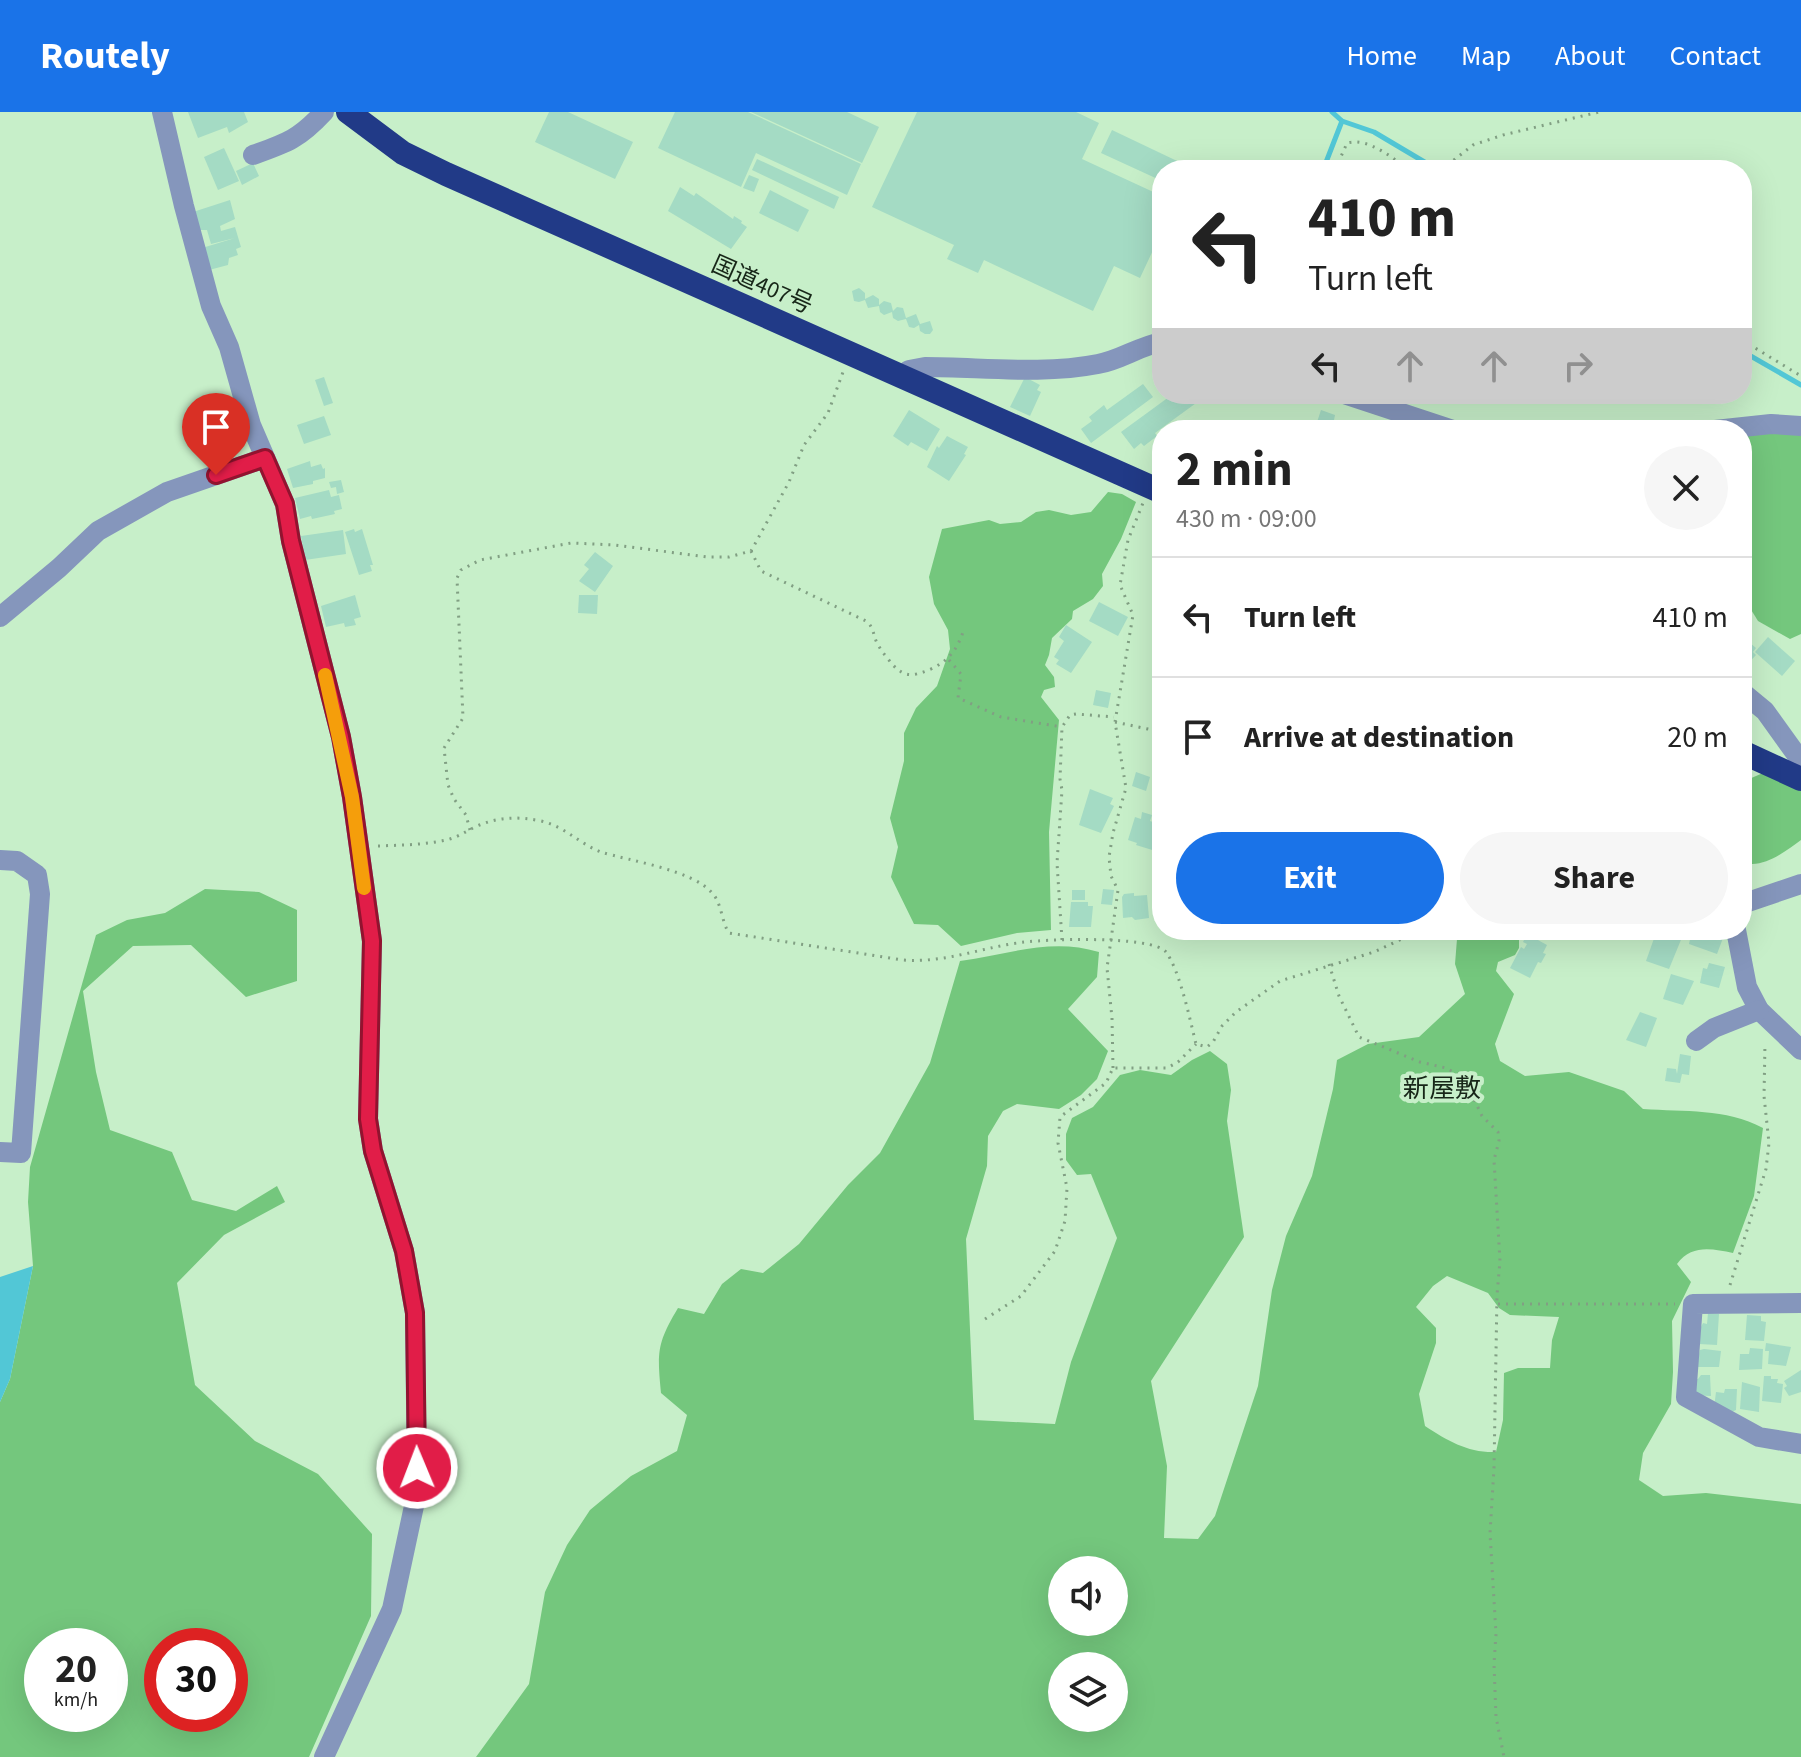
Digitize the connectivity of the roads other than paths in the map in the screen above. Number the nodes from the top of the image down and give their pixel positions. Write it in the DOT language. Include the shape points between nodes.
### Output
graph roads {
  1 [pos="162,112"];
  2 [pos="324,112"];
  3 [pos="348,112"];
  4 [pos="253,155"];
  5 [pos="1152,344"];
  6 [pos="900,377"];
  7 [pos="1374,404"];
  8 [pos="1423,420"];
  9 [pos="1752,426"];
  10 [pos="1801,426"];
  11 [pos="265,458"];
  12 [pos="1152,488"];
  13 [pos="0,617"];
  14 [pos="1752,700"];
  15 [pos="1752,757"];
  16 [pos="1801,761"];
  17 [pos="1801,779"];
  18 [pos="0,860"];
  19 [pos="1801,884"];
  20 [pos="1752,901"];
  21 [pos="1738,940"];
  22 [pos="1762,1012"];
  23 [pos="1696,1041"];
  24 [pos="1801,1050"];
  25 [pos="0,1152"];
  26 [pos="1801,1303"];
  27 [pos="1801,1444"];
  28 [pos="324,1757"];
  1 -- 11 [label="street" via="211,306"];
  2 -- 4 [label="street" via="304,134"];
  3 -- 6 [label="highway, 国道407号" via="403,153 446,174"];
  5 -- 6 [label="street" via="1112,361 1069,368 925,367"];
  6 -- 12 [label="highway, 国道407号"];
  7 -- 8 [label="street"];
  9 -- 10 [label="street"];
  11 -- 13 [label="street" via="167,492 98,531"];
  11 -- 28 [label="street" via="285,504 341,737 372,941 368,1119 415,1313 417,1492 392,1609"];
  14 -- 16 [label="street"];
  15 -- 17 [label="highway"];
  18 -- 25 [label="street" via="17,861 37,875 40,894 21,1153"];
  19 -- 20 [label="street"];
  21 -- 22 [label="street" via="1747,987"];
  22 -- 23 [label="street" via="1714,1028"];
  22 -- 24 [label="street"];
  26 -- 27 [label="street" via="1693,1304 1686,1397 1759,1437"];
}
